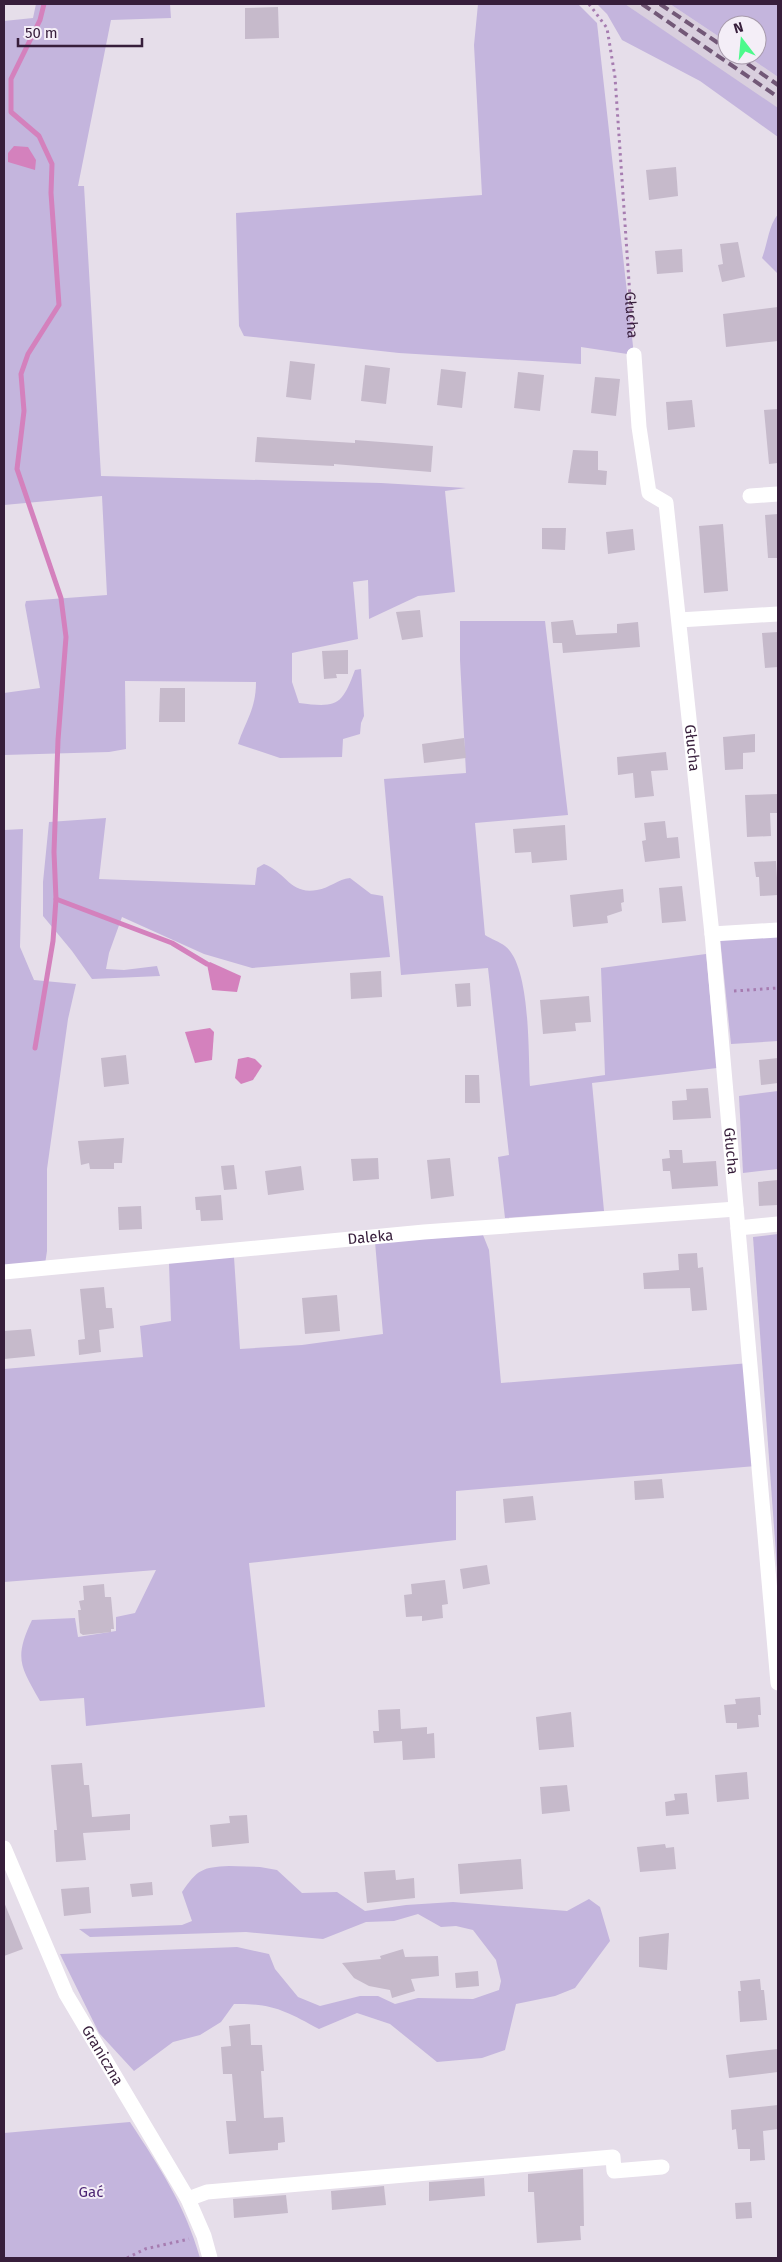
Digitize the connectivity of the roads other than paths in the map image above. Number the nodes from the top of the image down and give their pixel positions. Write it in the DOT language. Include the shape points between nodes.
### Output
graph roads {
  1 [pos="634,355"];
  2 [pos="778,494"];
  3 [pos="750,496"];
  4 [pos="778,614"];
  5 [pos="679,620"];
  6 [pos="778,930"];
  7 [pos="712,934"];
  8 [pos="736,1209"];
  9 [pos="778,1224"];
  10 [pos="738,1228"];
  11 [pos="4,1272"];
  12 [pos="778,1683"];
  13 [pos="4,1848"];
  14 [pos="662,2167"];
  15 [pos="188,2199"];
  16 [pos="210,2258"];
  1 -- 5 [label="street, Głucha" via="648,494 666,503"];
  2 -- 3 [label="street"];
  4 -- 5 [label="street"];
  5 -- 7 [label="street, Głucha"];
  6 -- 7 [label="street"];
  7 -- 8 [label="street, Głucha"];
  8 -- 10 [label="street, Głucha"];
  8 -- 11 [label="street, Daleka" via="424,1232"];
  9 -- 10 [label="street"];
  10 -- 12 [label="street, Głucha"];
  13 -- 15 [label="street, Graniczna" via="66,1994"];
  14 -- 15 [label="street" via="614,2171 613,2157 207,2192"];
  15 -- 16 [label="street, Graniczna"];
}
